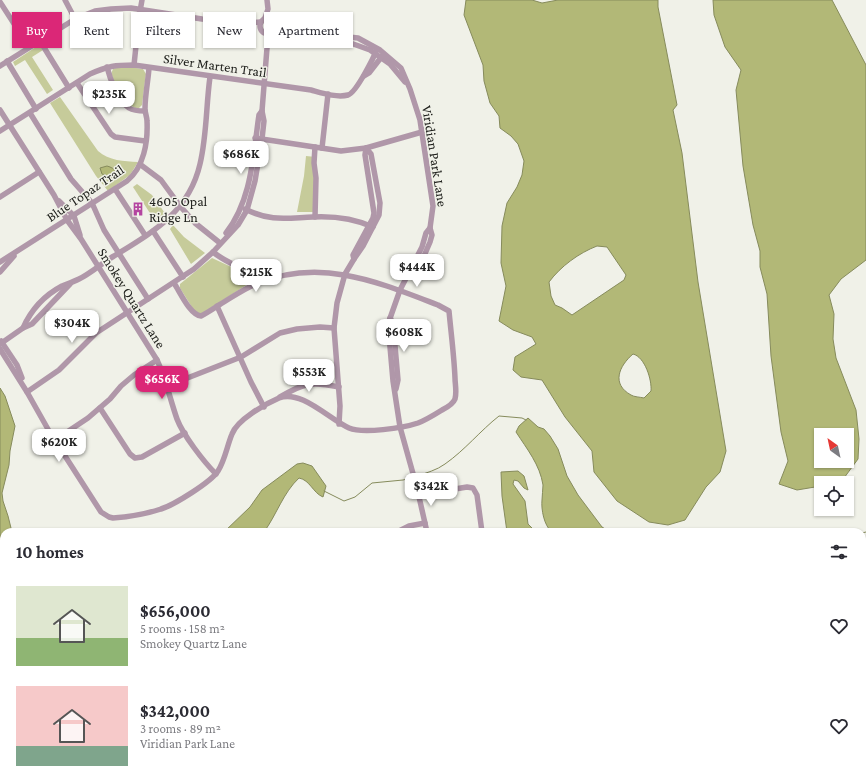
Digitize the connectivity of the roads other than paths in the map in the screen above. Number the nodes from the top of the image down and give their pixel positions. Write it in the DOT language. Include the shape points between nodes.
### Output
graph roads {
  1 [pos="65,0"];
  2 [pos="142,0"];
  3 [pos="267,0"];
  4 [pos="0,2"];
  5 [pos="140,10"];
  6 [pos="71,12"];
  7 [pos="92,12"];
  8 [pos="267,12"];
  9 [pos="12,21"];
  10 [pos="264,22"];
  11 [pos="353,37"];
  12 [pos="27,48"];
  13 [pos="44,48"];
  14 [pos="267,48"];
  15 [pos="377,51"];
  16 [pos="383,55"];
  17 [pos="7,61"];
  18 [pos="134,65"];
  19 [pos="0,66"];
  20 [pos="107,67"];
  21 [pos="149,68"];
  22 [pos="363,76"];
  23 [pos="210,77"];
  24 [pos="77,83"];
  25 [pos="265,84"];
  26 [pos="69,88"];
  27 [pos="328,94"];
  28 [pos="36,109"];
  29 [pos="0,110"];
  30 [pos="262,111"];
  31 [pos="30,112"];
  32 [pos="145,112"];
  33 [pos="9,125"];
  34 [pos="0,131"];
  35 [pos="422,132"];
  36 [pos="255,138"];
  37 [pos="262,139"];
  38 [pos="145,142"];
  39 [pos="315,146"];
  40 [pos="322,148"];
  41 [pos="366,148"];
  42 [pos="140,165"];
  43 [pos="39,172"];
  44 [pos="115,189"];
  45 [pos="54,195"];
  46 [pos="0,197"];
  47 [pos="92,204"];
  48 [pos="180,206"];
  49 [pos="241,207"];
  50 [pos="247,210"];
  51 [pos="74,216"];
  52 [pos="315,217"];
  53 [pos="67,220"];
  54 [pos="371,226"];
  55 [pos="154,231"];
  56 [pos="145,235"];
  57 [pos="82,239"];
  58 [pos="220,243"];
  59 [pos="18,251"];
  60 [pos="213,252"];
  61 [pos="118,253"];
  62 [pos="0,262"];
  63 [pos="98,266"];
  64 [pos="0,272"];
  65 [pos="345,274"];
  66 [pos="183,277"];
  67 [pos="174,283"];
  68 [pos="255,284"];
  69 [pos="400,290"];
  70 [pos="148,299"];
  71 [pos="217,306"];
  72 [pos="127,312"];
  73 [pos="334,328"];
  74 [pos="1,342"];
  75 [pos="0,349"];
  76 [pos="241,358"];
  77 [pos="156,360"];
  78 [pos="167,386"];
  79 [pos="339,387"];
  80 [pos="27,392"];
  81 [pos="280,397"];
  82 [pos="264,406"];
  83 [pos="100,408"];
  84 [pos="339,424"];
  85 [pos="400,427"];
  86 [pos="185,433"];
  87 [pos="55,440"];
  88 [pos="216,474"];
  89 [pos="419,494"];
  90 [pos="425,523"];
  91 [pos="411,528"];
  92 [pos="426,528"];
  93 [pos="481,528"];
  1 -- 6 [label="street"];
  2 -- 5 [label="street"];
  3 -- 8 [label="street"];
  4 -- 9 [label="street"];
  5 -- 7 [label="street" via="131,8"];
  5 -- 10 [label="street"];
  5 -- 18 [label="street"];
  11 -- 15 [label="street, Viridian Park Lane"];
  12 -- 17 [label="street"];
  13 -- 26 [label="street"];
  14 -- 25 [label="street"];
  15 -- 16 [label="street, Viridian Park Lane"];
  15 -- 22 [label="street, Silver Marten Trail"];
  16 -- 22 [label="street, Silver Marten Trail" via="369,73"];
  16 -- 35 [label="street, Viridian Park Lane" via="410,89"];
  17 -- 19 [label="street"];
  17 -- 28 [label="street"];
  18 -- 20 [label="street, Silver Marten Trail"];
  18 -- 21 [label="street, Silver Marten Trail"];
  20 -- 24 [label="street, Silver Marten Trail"];
  20 -- 32 [label="street" via="114,88 128,108"];
  21 -- 23 [label="street, Silver Marten Trail"];
  21 -- 32 [label="street, Blue Topaz Trail"];
  22 -- 27 [label="street, Silver Marten Trail" via="351,94"];
  23 -- 25 [label="street, Silver Marten Trail"];
  23 -- 48 [label="street" via="200,164 195,181"];
  24 -- 26 [label="street, Silver Marten Trail"];
  24 -- 38 [label="street" via="111,134 115,137"];
  25 -- 27 [label="street, Silver Marten Trail"];
  25 -- 30 [label="street"];
  26 -- 28 [label="street, Silver Marten Trail"];
  27 -- 40 [label="street"];
  28 -- 31 [label="street, Silver Marten Trail"];
  29 -- 33 [label="street, Smokey Quartz Lane"];
  30 -- 36 [label="street"];
  30 -- 37 [label="street"];
  31 -- 33 [label="street, Silver Marten Trail"];
  31 -- 47 [label="street" via="71,179"];
  32 -- 38 [label="street, Blue Topaz Trail" via="148,119"];
  33 -- 34 [label="street, Silver Marten Trail"];
  33 -- 43 [label="street, Smokey Quartz Lane"];
  35 -- 41 [label="street"];
  35 -- 69 [label="street, Viridian Park Lane" via="432,200 432,235 424,256 411,269"];
  36 -- 37 [label="street"];
  36 -- 49 [label="street" via="249,183"];
  37 -- 39 [label="street"];
  37 -- 50 [label="street"];
  38 -- 42 [label="street, Blue Topaz Trail"];
  39 -- 40 [label="street"];
  39 -- 52 [label="street"];
  40 -- 41 [label="street" via="341,151"];
  41 -- 54 [label="street" via="371,154 380,203 379,215"];
  42 -- 44 [label="street, Blue Topaz Trail" via="132,177"];
  42 -- 48 [label="street" via="161,180"];
  43 -- 45 [label="street, Smokey Quartz Lane"];
  43 -- 46 [label="street"];
  44 -- 47 [label="street, Blue Topaz Trail"];
  44 -- 56 [label="street"];
  45 -- 51 [label="street, Smokey Quartz Lane"];
  45 -- 53 [label="street, Smokey Quartz Lane"];
  47 -- 51 [label="street, Blue Topaz Trail"];
  47 -- 61 [label="street"];
  48 -- 55 [label="street"];
  48 -- 58 [label="street" via="201,229"];
  49 -- 50 [label="street"];
  49 -- 58 [label="street"];
  50 -- 52 [label="street" via="268,218"];
  50 -- 58 [label="street" via="238,225"];
  51 -- 53 [label="street, Blue Topaz Trail"];
  51 -- 57 [label="street, Smokey Quartz Lane"];
  52 -- 54 [label="street" via="344,219"];
  53 -- 57 [label="street, Smokey Quartz Lane"];
  53 -- 59 [label="street, Blue Topaz Trail"];
  54 -- 65 [label="street" via="353,255 354,259"];
  55 -- 56 [label="street"];
  55 -- 66 [label="street"];
  56 -- 61 [label="street"];
  57 -- 63 [label="street, Smokey Quartz Lane"];
  58 -- 60 [label="street"];
  59 -- 62 [label="street, Blue Topaz Trail"];
  59 -- 64 [label="street, Blue Topaz Trail"];
  60 -- 66 [label="street"];
  60 -- 68 [label="street" via="247,272"];
  61 -- 63 [label="street"];
  61 -- 70 [label="street"];
  63 -- 72 [label="street, Smokey Quartz Lane"];
  63 -- 74 [label="street" via="73,281 32,324"];
  65 -- 68 [label="street" via="303,272"];
  65 -- 69 [label="street"];
  65 -- 73 [label="street" via="337,303"];
  66 -- 67 [label="street"];
  67 -- 70 [label="street"];
  67 -- 71 [label="street" via="192,312 197,315 205,314"];
  68 -- 71 [label="street"];
  69 -- 85 [label="street, Viridian Park Lane" via="390,318 393,323 398,380 395,391"];
  69 -- 85 [label="street" via="445,307 449,311 456,392 455,400 446,408 423,421"];
  70 -- 72 [label="street"];
  71 -- 76 [label="street"];
  72 -- 77 [label="street, Smokey Quartz Lane"];
  72 -- 80 [label="street" via="96,333 59,370"];
  73 -- 76 [label="street" via="297,329 280,334"];
  73 -- 79 [label="street"];
  74 -- 80 [label="street" via="17,365"];
  75 -- 80 [label="street"];
  76 -- 78 [label="street"];
  76 -- 82 [label="street"];
  77 -- 78 [label="street, Smokey Quartz Lane"];
  77 -- 83 [label="street" via="134,375"];
  78 -- 86 [label="street, Smokey Quartz Lane" via="177,420"];
  79 -- 81 [label="street" via="311,383"];
  79 -- 84 [label="street"];
  80 -- 87 [label="street"];
  81 -- 82 [label="street"];
  81 -- 84 [label="street" via="296,398 308,403"];
  82 -- 88 [label="street" via="235,428"];
  83 -- 86 [label="street" via="134,458 142,457"];
  83 -- 87 [label="street"];
  84 -- 85 [label="street" via="359,431"];
  85 -- 89 [label="street, Viridian Park Lane"];
  86 -- 88 [label="street, Smokey Quartz Lane" via="205,463"];
  87 -- 88 [label="street" via="101,512 109,517 118,518 166,507"];
  89 -- 90 [label="street, Viridian Park Lane"];
  89 -- 93 [label="street" via="473,488 477,495"];
  90 -- 91 [label="street"];
  90 -- 92 [label="street, Viridian Park Lane"];
}
